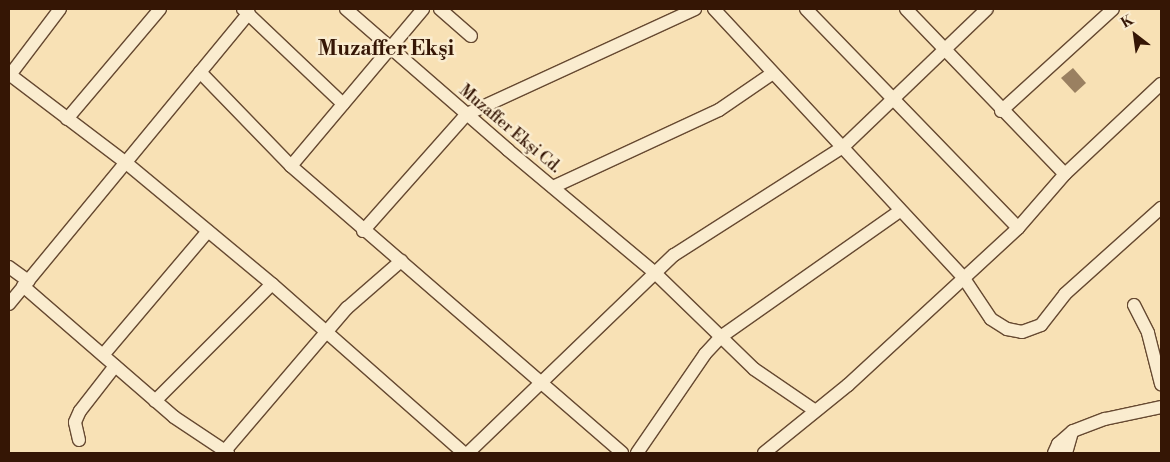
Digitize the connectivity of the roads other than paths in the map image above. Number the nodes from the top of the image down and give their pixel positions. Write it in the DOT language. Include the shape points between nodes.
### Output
graph roads {
  1 [pos="60,9"];
  2 [pos="160,9"];
  3 [pos="346,9"];
  4 [pos="423,9"];
  5 [pos="440,9"];
  6 [pos="696,9"];
  7 [pos="714,9"];
  8 [pos="806,9"];
  9 [pos="906,9"];
  10 [pos="987,9"];
  11 [pos="1113,9"];
  12 [pos="246,11"];
  13 [pos="471,36"];
  14 [pos="391,47"];
  15 [pos="944,49"];
  16 [pos="200,72"];
  17 [pos="773,73"];
  18 [pos="9,74"];
  19 [pos="1161,84"];
  20 [pos="891,99"];
  21 [pos="343,104"];
  22 [pos="1001,111"];
  23 [pos="467,114"];
  24 [pos="67,119"];
  25 [pos="843,147"];
  26 [pos="125,162"];
  27 [pos="291,166"];
  28 [pos="1065,174"];
  29 [pos="553,187"];
  30 [pos="1161,208"];
  31 [pos="900,211"];
  32 [pos="1018,228"];
  33 [pos="208,231"];
  34 [pos="363,231"];
  35 [pos="401,261"];
  36 [pos="9,267"];
  37 [pos="654,272"];
  38 [pos="963,277"];
  39 [pos="26,283"];
  40 [pos="272,284"];
  41 [pos="9,304"];
  42 [pos="1134,305"];
  43 [pos="326,332"];
  44 [pos="722,336"];
  45 [pos="104,355"];
  46 [pos="115,366"];
  47 [pos="540,382"];
  48 [pos="1161,384"];
  49 [pos="155,401"];
  50 [pos="1161,407"];
  51 [pos="814,410"];
  52 [pos="1073,431"];
  53 [pos="79,440"];
  54 [pos="225,453"];
  55 [pos="464,453"];
  56 [pos="468,453"];
  57 [pos="622,453"];
  58 [pos="637,453"];
  59 [pos="764,453"];
  60 [pos="1054,453"];
  61 [pos="1066,453"];
  1 -- 18 [label="street"];
  2 -- 24 [label="street"];
  3 -- 14 [label="street, Muzaffer Ekşi Cd."];
  4 -- 14 [label="street"];
  5 -- 13 [label="street"];
  6 -- 23 [label="street"];
  7 -- 17 [label="street"];
  8 -- 20 [label="street"];
  9 -- 15 [label="street"];
  10 -- 15 [label="street"];
  11 -- 22 [label="street"];
  12 -- 16 [label="street"];
  12 -- 21 [label="street"];
  14 -- 21 [label="street"];
  14 -- 23 [label="street, Muzaffer Ekşi Cd."];
  15 -- 20 [label="street"];
  15 -- 22 [label="street"];
  16 -- 26 [label="street"];
  16 -- 27 [label="street"];
  17 -- 25 [label="street"];
  17 -- 29 [label="street" via="719,110"];
  18 -- 24 [label="street"];
  19 -- 28 [label="street"];
  20 -- 25 [label="street"];
  20 -- 32 [label="street"];
  21 -- 27 [label="street"];
  22 -- 28 [label="street"];
  23 -- 29 [label="street, Muzaffer Ekşi Cd."];
  23 -- 34 [label="street"];
  24 -- 26 [label="street"];
  25 -- 31 [label="street"];
  25 -- 37 [label="street" via="694,240"];
  26 -- 33 [label="street"];
  26 -- 39 [label="street"];
  27 -- 34 [label="street"];
  28 -- 32 [label="street"];
  29 -- 37 [label="street, Muzaffer Ekşi Cd."];
  30 -- 38 [label="street" via="1065,294 1041,325 1022,332 1007,329 991,319"];
  31 -- 38 [label="street"];
  31 -- 44 [label="street"];
  32 -- 38 [label="street"];
  33 -- 40 [label="street"];
  33 -- 45 [label="street"];
  34 -- 35 [label="street"];
  35 -- 43 [label="street" via="358,296"];
  35 -- 47 [label="street"];
  36 -- 39 [label="street"];
  37 -- 44 [label="street, Muzaffer Ekşi Cd."];
  37 -- 47 [label="street"];
  38 -- 51 [label="street" via="848,384"];
  39 -- 41 [label="street"];
  39 -- 45 [label="street"];
  40 -- 43 [label="street"];
  40 -- 49 [label="street"];
  42 -- 48 [label="street" via="1148,333"];
  43 -- 54 [label="street"];
  43 -- 55 [label="street"];
  44 -- 51 [label="street, Muzaffer Ekşi Cd." via="754,369"];
  44 -- 58 [label="street" via="705,354"];
  45 -- 46 [label="street"];
  46 -- 49 [label="street"];
  46 -- 53 [label="street" via="75,422"];
  47 -- 56 [label="street"];
  47 -- 57 [label="street"];
  49 -- 54 [label="street"];
  50 -- 52 [label="street" via="1106,419"];
  51 -- 59 [label="street"];
  52 -- 60 [label="street" via="1058,444"];
  52 -- 61 [label="street"];
}
